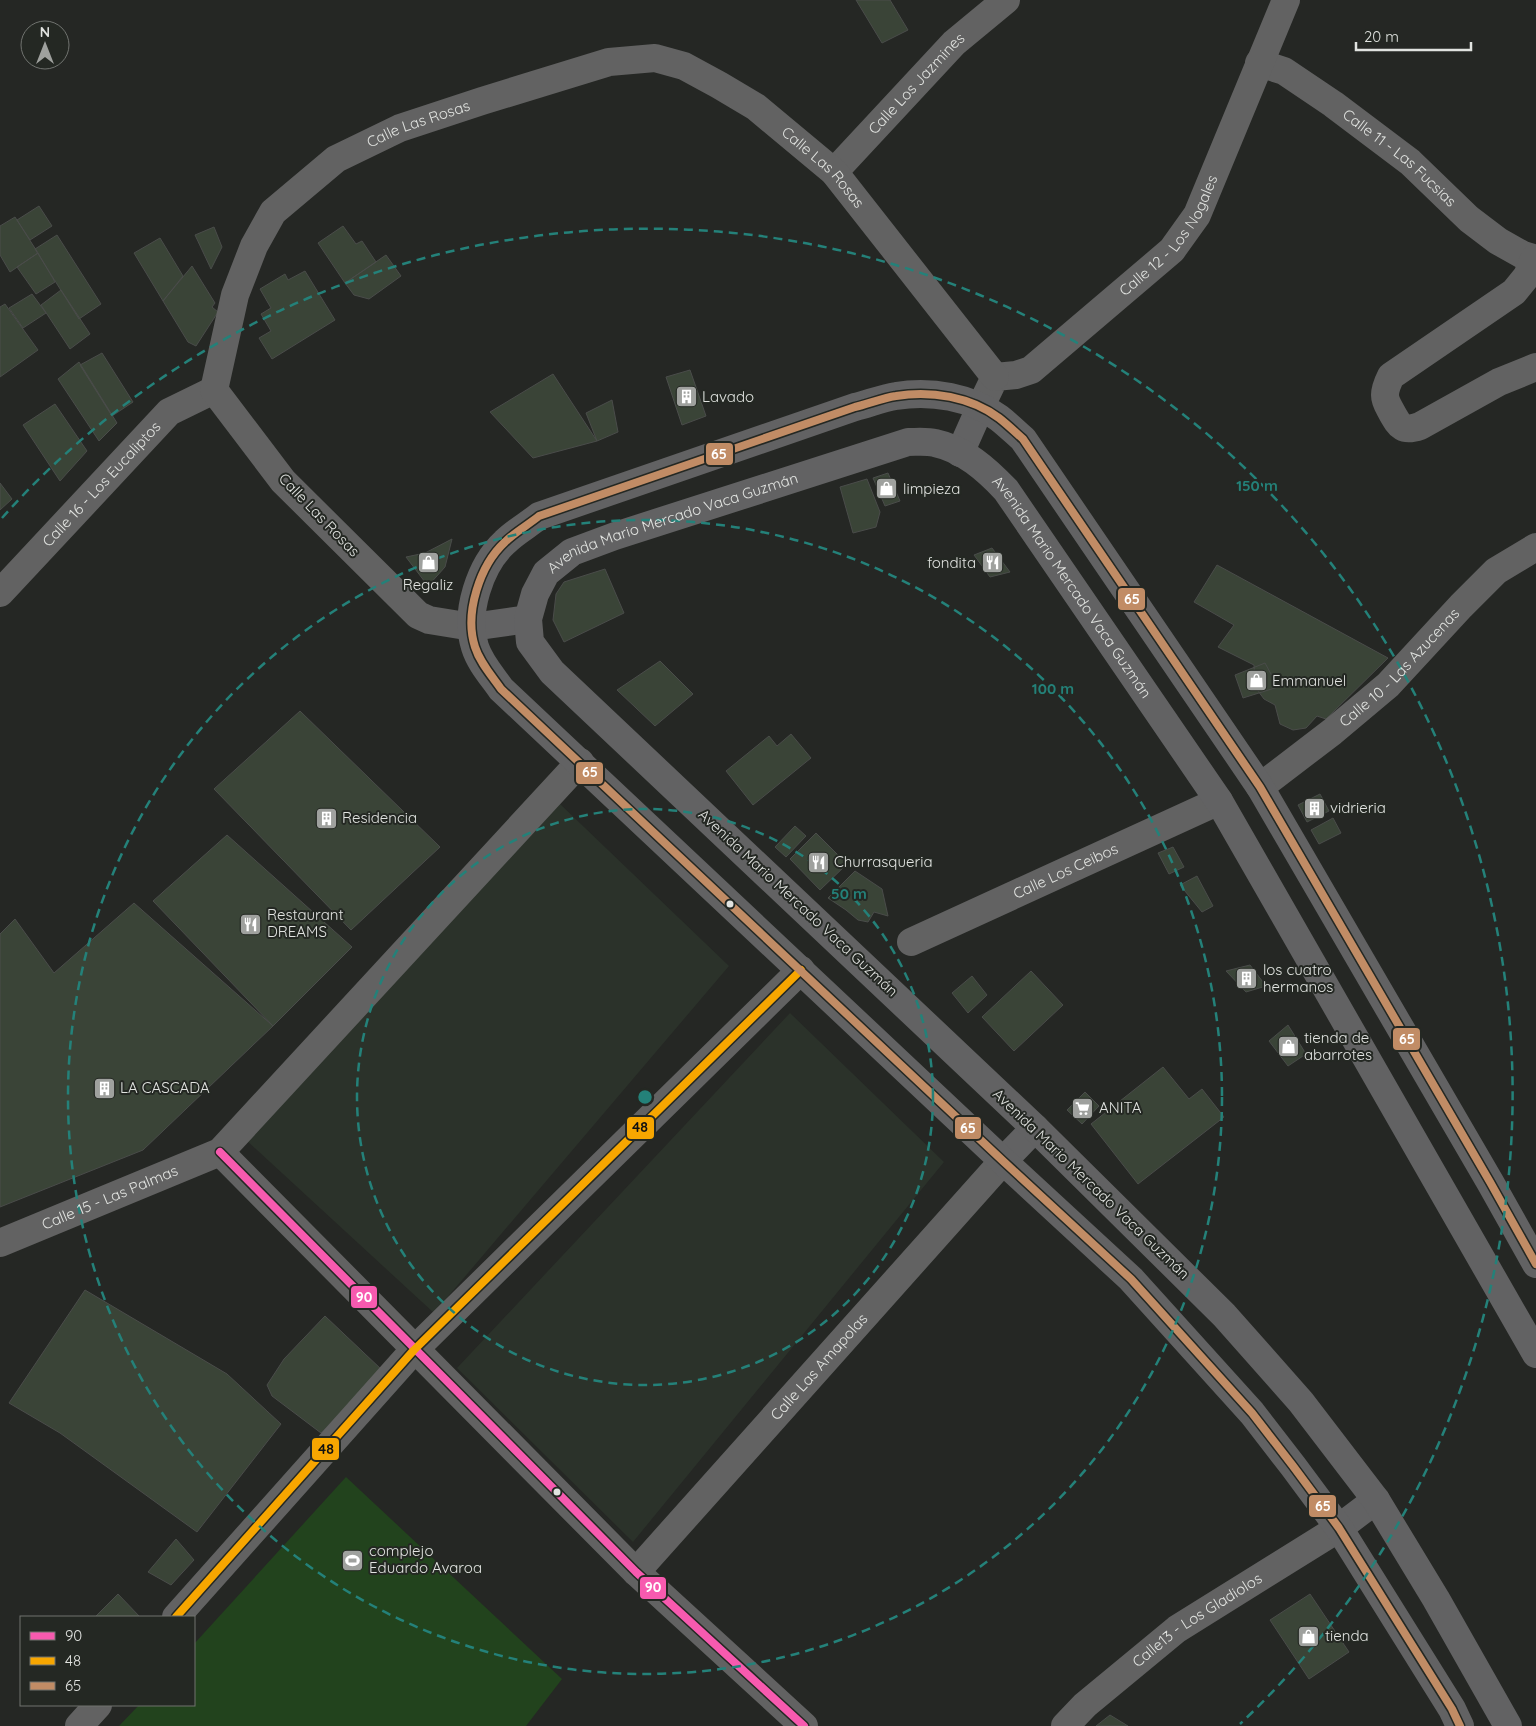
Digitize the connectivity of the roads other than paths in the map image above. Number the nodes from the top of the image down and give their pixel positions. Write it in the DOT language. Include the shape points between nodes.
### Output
graph roads {
  1 [pos="1006,0"];
  2 [pos="1286,0"];
  3 [pos="1260,63"];
  4 [pos="834,172"];
  5 [pos="1535,259"];
  6 [pos="1536,367"];
  7 [pos="995,377"];
  8 [pos="214,390"];
  9 [pos="980,408"];
  10 [pos="960,453"];
  11 [pos="1536,547"];
  12 [pos="0,593"];
  13 [pos="528,619"];
  14 [pos="472,627"];
  15 [pos="580,762"];
  16 [pos="1260,787"];
  17 [pos="1220,801"];
  18 [pos="911,942"];
  19 [pos="801,970"];
  20 [pos="1035,1128"];
  21 [pos="220,1152"];
  22 [pos="1003,1161"];
  23 [pos="0,1243"];
  24 [pos="1536,1264"];
  25 [pos="414,1350"];
  26 [pos="1536,1354"];
  27 [pos="1376,1500"];
  28 [pos="1339,1528"];
  29 [pos="636,1572"];
  30 [pos="177,1616"];
  31 [pos="97,1706"];
  32 [pos="78,1726"];
  33 [pos="804,1726"];
  34 [pos="1065,1726"];
  35 [pos="1460,1726"];
  36 [pos="1508,1726"];
  1 -- 4 [label="street, Calle Los Jazmines" via="954,43"];
  2 -- 3 [label="street, Calle 12 - Los Nogales"];
  3 -- 5 [label="street, Calle 11 - Las Fucsias" via="1284,71 1333,104 1410,162 1469,219 1498,241"];
  3 -- 7 [label="street, Calle 12 - Los Nogales" via="1197,215 1172,250 1031,370"];
  4 -- 7 [label="street, Calle Las Rosas"];
  4 -- 8 [label="street, Calle Las Rosas" via="756,107 684,66 655,58 609,62 400,128 336,159 274,212 254,246 235,295"];
  5 -- 6 [label="street" via="1514,292 1391,376 1386,388 1386,402 1398,424 1407,429 1414,428 1499,382"];
  7 -- 9 [label="street"];
  8 -- 12 [label="street, Calle 16 - Los Eucaliptos" via="169,412"];
  8 -- 14 [label="street, Calle Las Rosas" via="283,481 418,615"];
  9 -- 10 [label="main road"];
  9 -- 14 [label="main road" via="955,398 929,394 896,396 855,407 539,516 504,542 488,562 474,592"];
  9 -- 16 [label="main road" via="1023,439"];
  10 -- 13 [label="main road, Avenida Mario Mercado Vaca Guzmán" via="936,443 908,442 572,552 546,573 535,594"];
  10 -- 17 [label="main road, Avenida Mario Mercado Vaca Guzmán" via="986,469 1006,490"];
  11 -- 16 [label="street, Calle 10 - Las Azucenas" via="1496,571 1388,685"];
  13 -- 14 [label="main road"];
  13 -- 20 [label="main road, Avenida Mario Mercado Vaca Guzmán" via="530,642 552,672"];
  14 -- 15 [label="main road" via="474,646 480,660 501,689"];
  15 -- 19 [label="main road"];
  15 -- 21 [label="street"];
  16 -- 17 [label="main road"];
  16 -- 24 [label="main road"];
  17 -- 18 [label="street, Calle Los Ceibos"];
  17 -- 26 [label="main road, Avenida Mario Mercado Vaca Guzmán"];
  19 -- 22 [label="main road"];
  19 -- 25 [label="street"];
  20 -- 22 [label="main road"];
  20 -- 27 [label="main road, Avenida Mario Mercado Vaca Guzmán" via="1224,1315 1301,1402"];
  21 -- 23 [label="street, Calle 15 - Las Palmas"];
  21 -- 25 [label="street"];
  22 -- 28 [label="main road" via="1131,1280 1252,1413"];
  22 -- 29 [label="street, Calle Las Amapolas"];
  25 -- 29 [label="street"];
  25 -- 30 [label="street"];
  27 -- 28 [label="main road"];
  27 -- 36 [label="main road, Avenida Mario Mercado Vaca Guzmán"];
  28 -- 34 [label="street, Calle13 - Los Gladiolos" via="1177,1629 1085,1705"];
  28 -- 35 [label="main road"];
  29 -- 33 [label="street"];
  31 -- 32 [label="street"];
}
